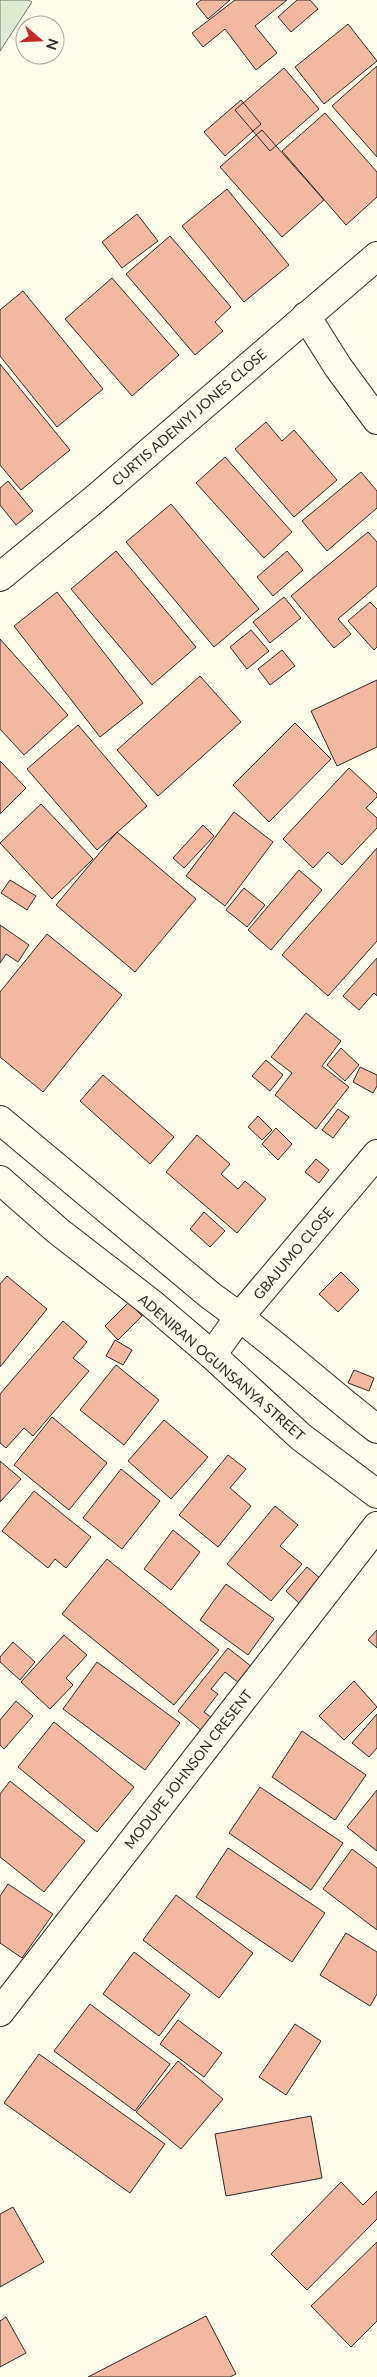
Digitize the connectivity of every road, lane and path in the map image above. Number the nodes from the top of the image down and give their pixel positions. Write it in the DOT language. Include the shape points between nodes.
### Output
graph roads {
  1 [pos="377,256"];
  2 [pos="306,316"];
  3 [pos="377,420"];
  4 [pos="0,577"];
  5 [pos="0,1120"];
  6 [pos="377,1154"];
  7 [pos="0,1180"];
  8 [pos="240,1316"];
  9 [pos="212,1354"];
  10 [pos="377,1429"];
  11 [pos="377,1494"];
  12 [pos="377,1526"];
  13 [pos="0,2012"];
  1 -- 2 [label="street, CURTIS ADENIYI JONES CLOSE"];
  2 -- 3 [label="street"];
  2 -- 4 [label="street, CURTIS ADENIYI JONES CLOSE"];
  5 -- 8 [label="street" via="211,1296"];
  6 -- 8 [label="street, GBAJUMO CLOSE"];
  7 -- 9 [label="street, ADENIRAN OGUNSANYA STREET" via="58,1231"];
  8 -- 9 [label="street, GBAJUMO CLOSE"];
  8 -- 10 [label="street"];
  9 -- 11 [label="street, ADENIRAN OGUNSANYA STREET" via="301,1437"];
  12 -- 13 [label="street, MODUPE JOHNSON CRESENT"];
}
